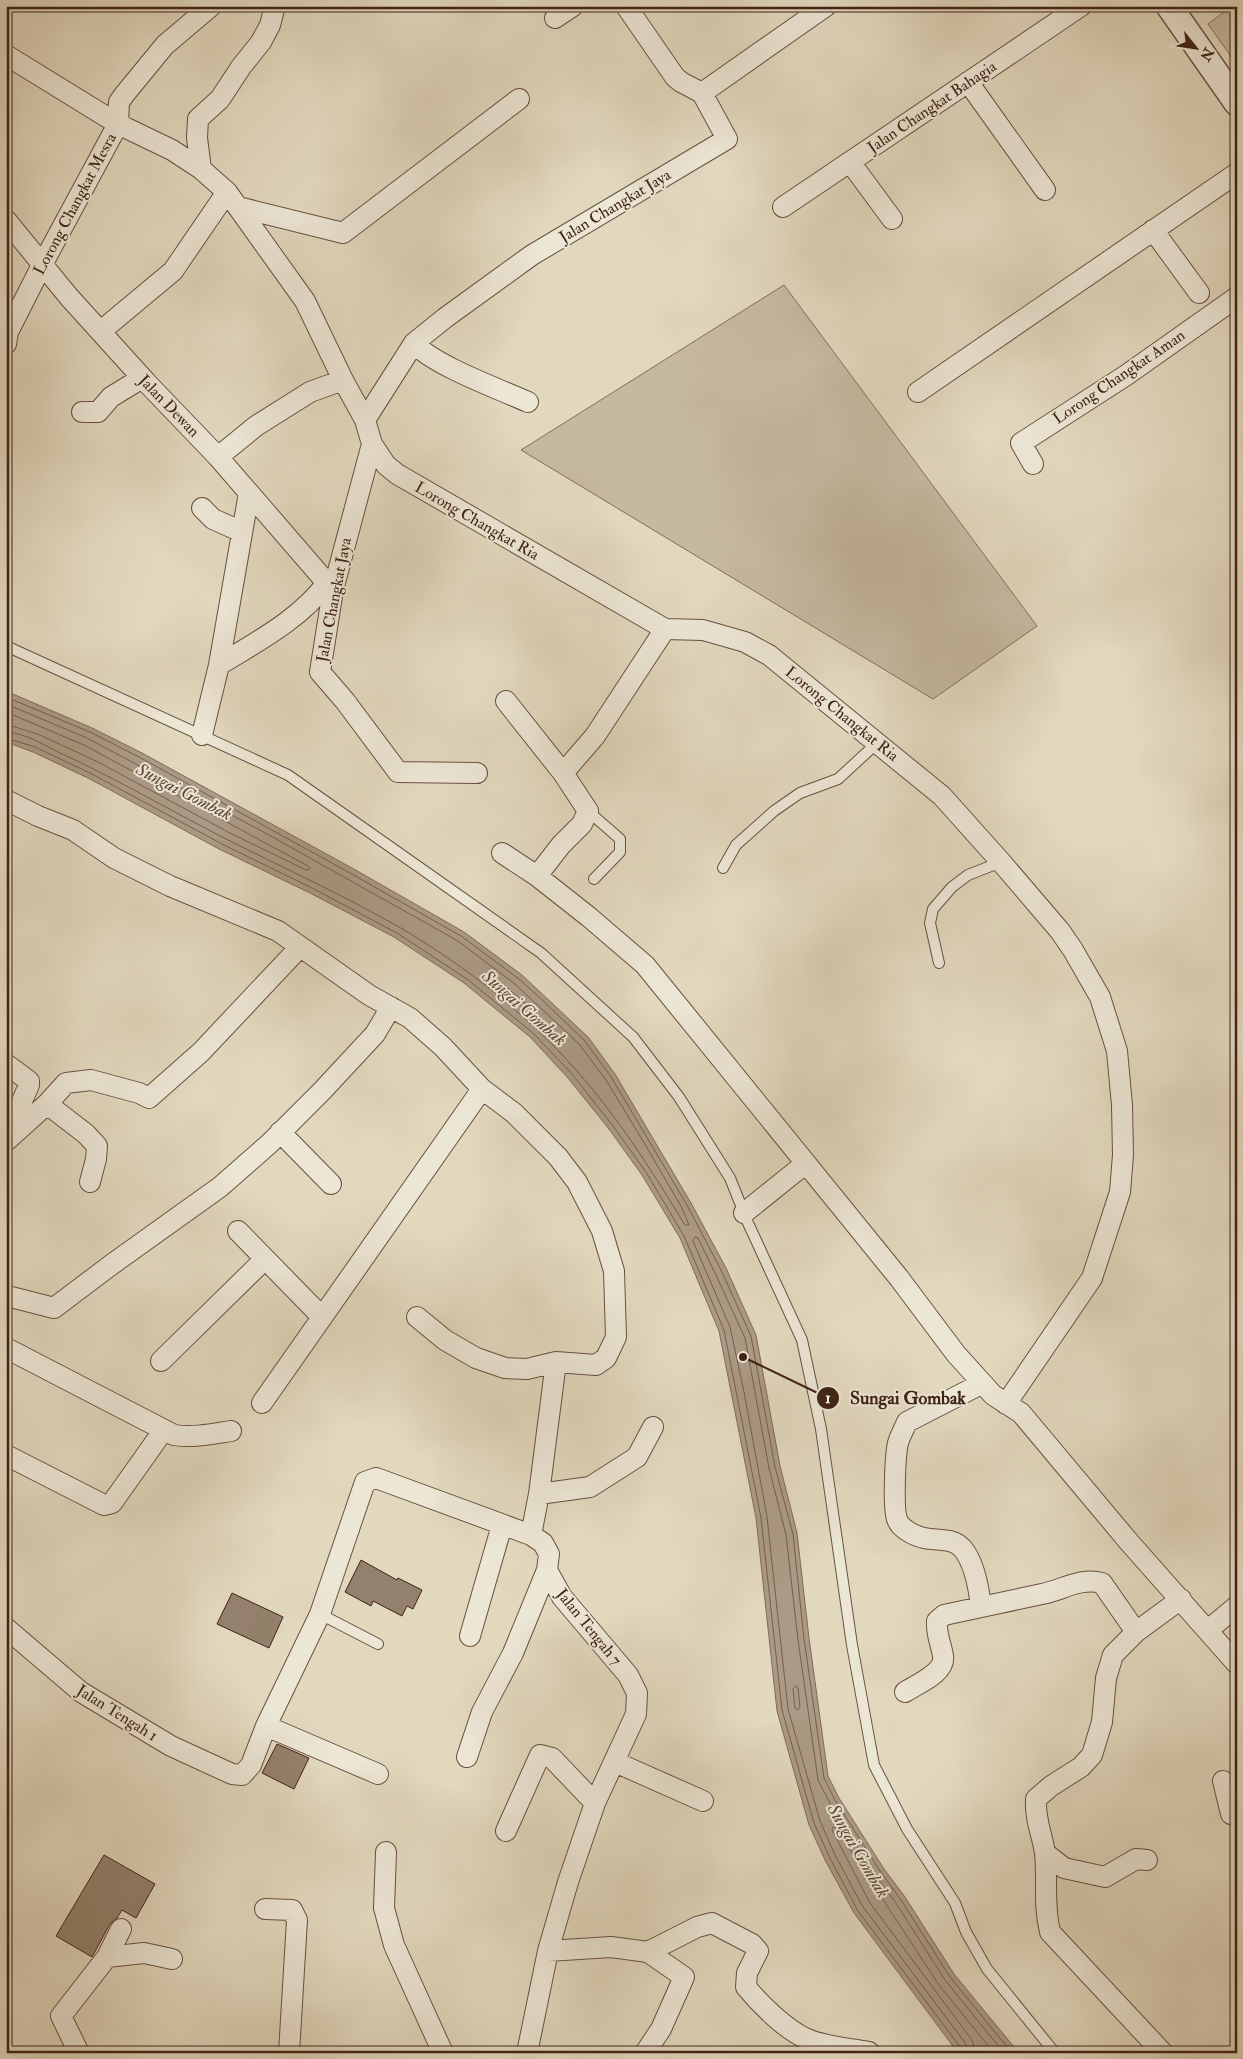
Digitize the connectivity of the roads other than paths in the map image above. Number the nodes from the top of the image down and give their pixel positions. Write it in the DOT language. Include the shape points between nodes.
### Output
graph roads {
  1 [pos="210,6"];
  2 [pos="275,6"];
  3 [pos="573,6"];
  4 [pos="626,6"];
  5 [pos="826,6"];
  6 [pos="1081,6"];
  7 [pos="1168,6"];
  8 [pos="554,18"];
  9 [pos="6,56"];
  10 [pos="968,82"];
  11 [pos="702,93"];
  12 [pos="519,99"];
  13 [pos="1237,103"];
  14 [pos="118,124"];
  15 [pos="850,162"];
  16 [pos="201,169"];
  17 [pos="1237,173"];
  18 [pos="1045,190"];
  19 [pos="232,200"];
  20 [pos="783,207"];
  21 [pos="892,219"];
  22 [pos="6,220"];
  23 [pos="1153,230"];
  24 [pos="42,265"];
  25 [pos="1199,293"];
  26 [pos="1237,297"];
  27 [pos="101,331"];
  28 [pos="414,343"];
  29 [pos="6,344"];
  30 [pos="142,378"];
  31 [pos="343,380"];
  32 [pos="918,392"];
  33 [pos="528,402"];
  34 [pos="82,412"];
  35 [pos="365,420"];
  36 [pos="372,444"];
  37 [pos="218,457"];
  38 [pos="1032,464"];
  39 [pos="249,492"];
  40 [pos="202,508"];
  41 [pos="242,532"];
  42 [pos="330,587"];
  43 [pos="665,629"];
  44 [pos="6,646"];
  45 [pos="219,665"];
  46 [pos="506,700"];
  47 [pos="202,735"];
  48 [pos="877,743"];
  49 [pos="478,772"];
  50 [pos="563,773"];
  51 [pos="6,800"];
  52 [pos="588,811"];
  53 [pos="502,853"];
  54 [pos="1001,862"];
  55 [pos="723,868"];
  56 [pos="537,876"];
  57 [pos="594,879"];
  58 [pos="300,947"];
  59 [pos="939,962"];
  60 [pos="390,1007"];
  61 [pos="6,1064"];
  62 [pos="482,1089"];
  63 [pos="47,1104"];
  64 [pos="280,1132"];
  65 [pos="6,1140"];
  66 [pos="805,1164"];
  67 [pos="90,1182"];
  68 [pos="331,1184"];
  69 [pos="744,1213"];
  70 [pos="238,1231"];
  71 [pos="265,1259"];
  72 [pos="6,1300"];
  73 [pos="322,1317"];
  74 [pos="417,1317"];
  75 [pos="6,1348"];
  76 [pos="161,1361"];
  77 [pos="556,1362"];
  78 [pos="981,1384"];
  79 [pos="262,1403"];
  80 [pos="1006,1404"];
  81 [pos="653,1427"];
  82 [pos="163,1431"];
  83 [pos="231,1431"];
  84 [pos="6,1455"];
  85 [pos="539,1494"];
  86 [pos="502,1525"];
  87 [pos="531,1535"];
  88 [pos="547,1570"];
  89 [pos="1181,1599"];
  90 [pos="1237,1606"];
  91 [pos="981,1607"];
  92 [pos="320,1614"];
  93 [pos="6,1628"];
  94 [pos="1208,1630"];
  95 [pos="1136,1632"];
  96 [pos="470,1636"];
  97 [pos="378,1644"];
  98 [pos="1237,1664"];
  99 [pos="906,1692"];
  100 [pos="266,1726"];
  101 [pos="467,1757"];
  102 [pos="615,1762"];
  103 [pos="378,1774"];
  104 [pos="242,1775"];
  105 [pos="1223,1780"];
  106 [pos="703,1801"];
  107 [pos="595,1803"];
  108 [pos="1237,1813"];
  109 [pos="506,1831"];
  110 [pos="386,1852"];
  111 [pos="1045,1853"];
  112 [pos="1147,1860"];
  113 [pos="265,1909"];
  114 [pos="121,1929"];
  115 [pos="548,1951"];
  116 [pos="648,1952"];
  117 [pos="107,1957"];
  118 [pos="172,1959"];
  119 [pos="870,2052"];
  120 [pos="79,2053"];
  121 [pos="289,2053"];
  122 [pos="442,2053"];
  123 [pos="527,2053"];
  124 [pos="645,2053"];
  125 [pos="1055,2053"];
  126 [pos="1163,2053"];
  1 -- 14 [label="street, Lorong Changkat Mesra" via="165,45 124,95 119,102"];
  2 -- 16 [label="street" via="261,42 220,99 198,119 196,138"];
  3 -- 8 [label="street"];
  4 -- 11 [label="street" via="676,77"];
  5 -- 11 [label="street"];
  6 -- 10 [label="street, Jalan Changkat Bahagia"];
  7 -- 13 [label="street"];
  9 -- 14 [label="street, Lorong Changkat Ria"];
  10 -- 15 [label="street, Jalan Changkat Bahagia"];
  10 -- 18 [label="street"];
  11 -- 28 [label="street, Jalan Changkat Jaya" via="727,139 532,255"];
  12 -- 19 [label="street, Lorong Changkat Ria" via="343,233"];
  14 -- 16 [label="street, Lorong Changkat Ria" via="172,150"];
  14 -- 24 [label="street, Lorong Changkat Mesra"];
  15 -- 20 [label="street, Jalan Changkat Bahagia"];
  15 -- 21 [label="street"];
  16 -- 19 [label="street, Lorong Changkat Ria"];
  17 -- 23 [label="street"];
  19 -- 27 [label="street" via="173,272"];
  19 -- 31 [label="street, Lorong Changkat Ria" via="305,301"];
  22 -- 24 [label="street, Jalan Dewan"];
  23 -- 25 [label="street"];
  23 -- 32 [label="street"];
  24 -- 27 [label="street, Jalan Dewan"];
  24 -- 29 [label="street, Lorong Changkat Mesra" via="8,332"];
  26 -- 38 [label="street, Lorong Changkat Aman" via="1125,376 1021,443"];
  27 -- 30 [label="street, Jalan Dewan"];
  28 -- 33 [label="street" via="421,351 455,369"];
  28 -- 35 [label="street, Jalan Changkat Jaya"];
  30 -- 34 [label="street" via="111,397 98,412"];
  30 -- 37 [label="street, Jalan Dewan"];
  31 -- 35 [label="street, Lorong Changkat Ria"];
  31 -- 37 [label="street" via="310,392 256,426"];
  35 -- 36 [label="street, Lorong Changkat Ria"];
  36 -- 42 [label="street, Jalan Changkat Jaya"];
  36 -- 43 [label="street, Lorong Changkat Ria" via="386,465 397,474"];
  37 -- 39 [label="street, Jalan Dewan"];
  39 -- 41 [label="street"];
  39 -- 42 [label="street, Jalan Dewan"];
  40 -- 41 [label="street" via="213,519"];
  41 -- 45 [label="street"];
  42 -- 45 [label="street" via="278,630"];
  42 -- 49 [label="street, Jalan Changkat Jaya" via="320,672 398,772"];
  43 -- 48 [label="street, Lorong Changkat Ria" via="703,630 745,642 769,655"];
  43 -- 50 [label="street" via="595,736"];
  44 -- 47 [label="lane"];
  45 -- 47 [label="street"];
  46 -- 50 [label="street"];
  47 -- 69 [label="lane" via="288,775 541,953 633,1037 684,1105 730,1178"];
  48 -- 54 [label="street, Lorong Changkat Ria" via="942,796"];
  48 -- 55 [label="lane" via="838,779 800,793 774,811 736,845"];
  50 -- 52 [label="street"];
  51 -- 58 [label="street" via="73,830 114,858 170,886 278,931"];
  52 -- 56 [label="street" via="582,824"];
  52 -- 57 [label="lane" via="620,839 620,852"];
  53 -- 56 [label="street"];
  54 -- 59 [label="lane" via="968,875 934,909 930,923"];
  54 -- 80 [label="street, Lorong Changkat Ria" via="1060,931 1100,997 1117,1051 1123,1155 1120,1192 1092,1278"];
  56 -- 66 [label="street" via="645,965"];
  58 -- 60 [label="street"];
  58 -- 63 [label="street" via="201,1052 149,1098 90,1080 66,1083"];
  60 -- 62 [label="street" via="410,1018 443,1047"];
  60 -- 64 [label="street" via="375,1034"];
  61 -- 65 [label="street" via="29,1081"];
  62 -- 73 [label="street"];
  62 -- 77 [label="street" via="514,1113 558,1157 577,1182 602,1231 614,1271 616,1337 606,1358 596,1365"];
  63 -- 65 [label="street"];
  63 -- 67 [label="street" via="98,1146"];
  64 -- 68 [label="street"];
  64 -- 72 [label="street" via="220,1187 54,1308 11,1297"];
  66 -- 69 [label="street"];
  66 -- 78 [label="street"];
  69 -- 125 [label="lane" via="802,1340 821,1429 852,1644 874,1765 907,1829 955,1903 966,1932 988,1969"];
  70 -- 71 [label="street"];
  71 -- 73 [label="street"];
  71 -- 76 [label="street"];
  73 -- 79 [label="street"];
  74 -- 77 [label="street" via="445,1340 476,1358 505,1368 527,1369"];
  75 -- 82 [label="street"];
  77 -- 85 [label="street"];
  78 -- 80 [label="street"];
  78 -- 91 [label="street" via="907,1422 898,1443 894,1508 897,1521 908,1531 924,1538 948,1539 963,1549 980,1592"];
  80 -- 89 [label="street" via="1026,1419"];
  81 -- 85 [label="street" via="637,1458 590,1486"];
  82 -- 83 [label="street" via="185,1437"];
  82 -- 84 [label="street" via="112,1503 104,1505"];
  85 -- 87 [label="street"];
  86 -- 87 [label="street, Jalan Tengah 7"];
  86 -- 92 [label="street, Jalan Tengah 7" via="376,1478 365,1482"];
  86 -- 96 [label="street"];
  87 -- 88 [label="street, Jalan Tengah 7" via="543,1543 549,1554"];
  88 -- 101 [label="street" via="512,1653 482,1712"];
  88 -- 102 [label="street, Jalan Tengah 7" via="562,1597 628,1675 637,1693 636,1714"];
  89 -- 94 [label="street"];
  89 -- 95 [label="street"];
  90 -- 94 [label="street"];
  91 -- 95 [label="street" via="1045,1594 1072,1583 1091,1580 1102,1583"];
  91 -- 99 [label="street" via="944,1615 937,1621 936,1633 943,1665"];
  92 -- 97 [label="lane"];
  92 -- 100 [label="street, Jalan Tengah 7"];
  93 -- 104 [label="street, Jalan Tengah 1" via="81,1692 171,1746 232,1774"];
  94 -- 98 [label="street"];
  95 -- 111 [label="street" via="1113,1655 1106,1678 1102,1722 1092,1755 1081,1768 1036,1799 1035,1814"];
  100 -- 103 [label="street"];
  100 -- 104 [label="street, Jalan Tengah 7" via="251,1765"];
  102 -- 106 [label="street"];
  102 -- 107 [label="street, Jalan Tengah 7"];
  105 -- 108 [label="street" via="1231,1814"];
  107 -- 109 [label="street" via="552,1758 540,1755"];
  107 -- 115 [label="street, Jalan Tengah 7"];
  110 -- 122 [label="street" via="384,1908 394,1945"];
  111 -- 112 [label="street" via="1064,1868 1105,1877 1136,1859"];
  111 -- 126 [label="street" via="1045,1912 1050,1932"];
  113 -- 121 [label="street" via="292,1910 297,1920"];
  114 -- 117 [label="street"];
  115 -- 116 [label="street" via="611,1947"];
  115 -- 123 [label="street, Jalan Tengah 7"];
  116 -- 119 [label="street" via="697,1927 712,1923 726,1929 758,1951 747,1974 746,1987 781,2022 803,2038 820,2044"];
  116 -- 124 [label="street" via="684,1977 661,2029"];
  117 -- 118 [label="street" via="144,1953"];
  117 -- 120 [label="street" via="61,2016"];
}
